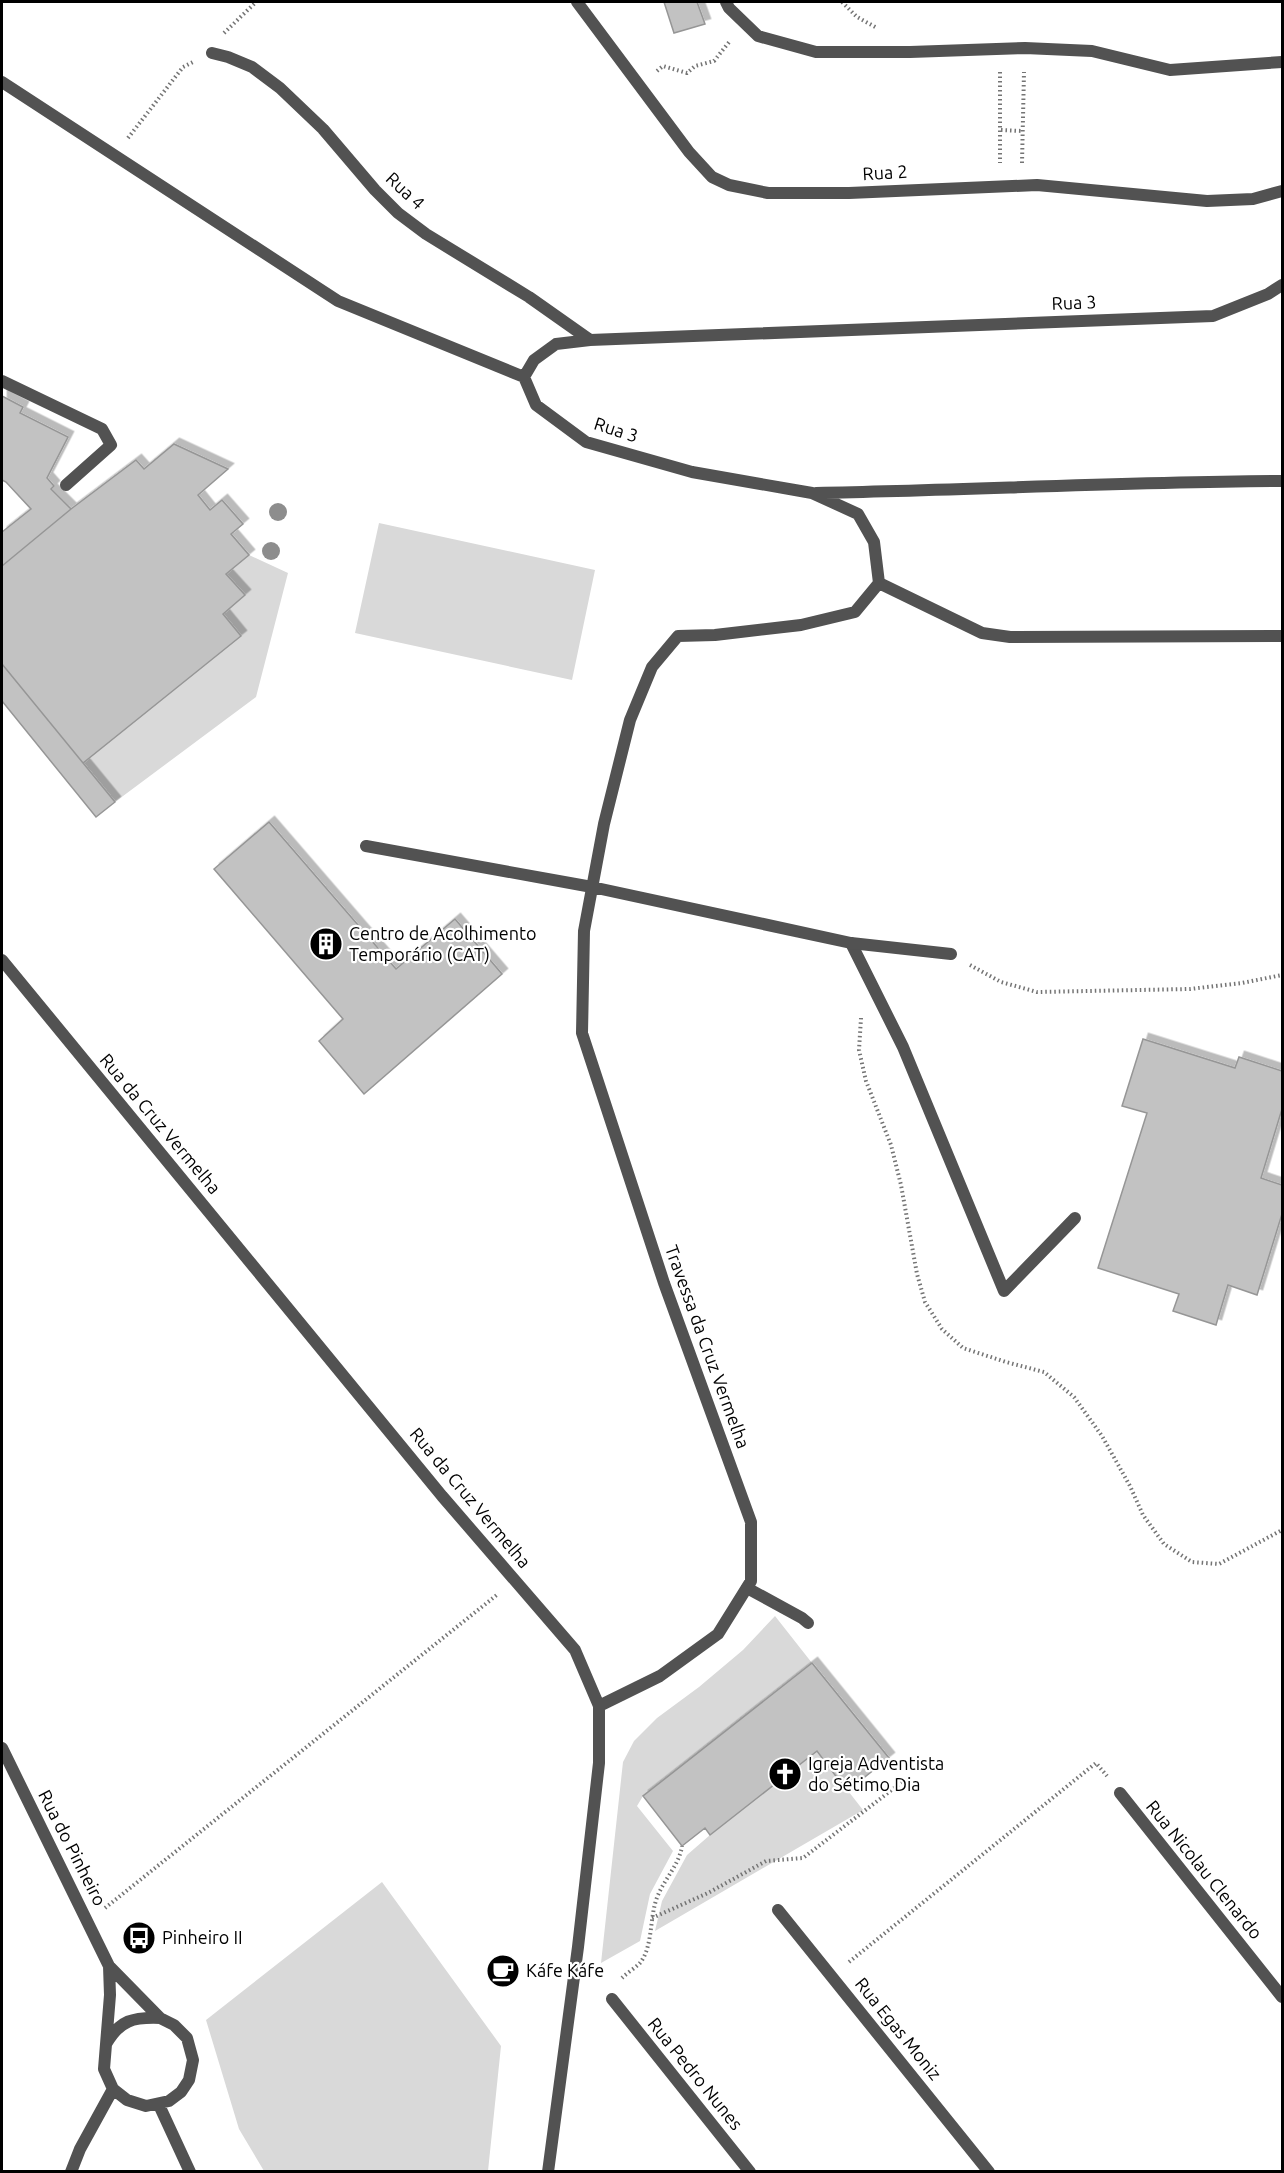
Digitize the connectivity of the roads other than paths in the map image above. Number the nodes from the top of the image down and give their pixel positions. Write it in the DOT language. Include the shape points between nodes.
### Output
graph roads {
  1 [pos="577,2"];
  2 [pos="726,2"];
  3 [pos="212,53"];
  4 [pos="1282,62"];
  5 [pos="2,82"];
  6 [pos="1282,191"];
  7 [pos="1282,285"];
  8 [pos="590,340"];
  9 [pos="524,377"];
  10 [pos="2,381"];
  11 [pos="1282,481"];
  12 [pos="66,485"];
  13 [pos="812,494"];
  14 [pos="879,583"];
  15 [pos="1282,636"];
  16 [pos="366,846"];
  17 [pos="592,887"];
  18 [pos="851,944"];
  19 [pos="951,954"];
  20 [pos="2,960"];
  21 [pos="1075,1218"];
  22 [pos="747,1588"];
  23 [pos="808,1623"];
  24 [pos="599,1706"];
  25 [pos="2,1748"];
  26 [pos="1120,1793"];
  27 [pos="778,1910"];
  28 [pos="109,1965"];
  29 [pos="1282,1997"];
  30 [pos="612,1999"];
  31 [pos="160,2018"];
  32 [pos="105,2046"];
  33 [pos="113,2089"];
  34 [pos="159,2105"];
  35 [pos="71,2172"];
  36 [pos="190,2172"];
  37 [pos="548,2172"];
  38 [pos="750,2172"];
  39 [pos="989,2172"];
  1 -- 6 [label="street, Rua 2" via="689,152 712,177 729,185 768,194 1037,184 1207,201 1253,199"];
  2 -- 4 [label="street" via="758,36 816,52 1025,48 1092,51 1170,70"];
  3 -- 8 [label="street, Rua 4" via="252,67 279,88 323,129 398,213"];
  5 -- 9 [label="street" via="338,301"];
  7 -- 8 [label="street, Rua 3" via="1213,316"];
  8 -- 9 [label="street, Rua 3" via="556,344 534,360"];
  9 -- 13 [label="street, Rua 3" via="536,405 586,442 692,472"];
  10 -- 12 [label="street" via="102,429 111,446"];
  11 -- 13 [label="street"];
  13 -- 14 [label="street, Rua 3" via="858,514 874,542"];
  14 -- 15 [label="street" via="982,633 1010,637"];
  14 -- 17 [label="street" via="855,612 801,625 678,636 652,667 630,720"];
  16 -- 17 [label="street"];
  17 -- 18 [label="street"];
  17 -- 22 [label="street, Travessa da Cruz Vermelha" via="584,931 582,1033 664,1283 751,1522 752,1581"];
  18 -- 19 [label="street"];
  18 -- 21 [label="street" via="903,1047 1004,1291"];
  20 -- 24 [label="street, Rua da Cruz Vermelha" via="442,1496 575,1650"];
  22 -- 23 [label="street"];
  22 -- 24 [label="street, Travessa da Cruz Vermelha" via="718,1634 660,1676"];
  24 -- 37 [label="street, Rua da Cruz Vermelha" via="597,1775"];
  25 -- 28 [label="street, Rua do Pinheiro"];
  26 -- 29 [label="street, Rua Nicolau Clenardo"];
  27 -- 39 [label="street, Rua Egas Moniz"];
  28 -- 31 [label="street, Rua do Pinheiro"];
  28 -- 32 [label="street, Rua do Pinheiro"];
  30 -- 38 [label="street, Rua Pedro Nunes"];
  31 -- 32 [label="street" via="139,2017 125,2022"];
  31 -- 34 [label="street, Rua do Pinheiro" via="187,2038 193,2060 189,2080 181,2092"];
  32 -- 33 [label="street, Rua do Pinheiro" via="104,2069"];
  33 -- 34 [label="street" via="127,2100"];
  33 -- 35 [label="street"];
  34 -- 36 [label="street"];
}
